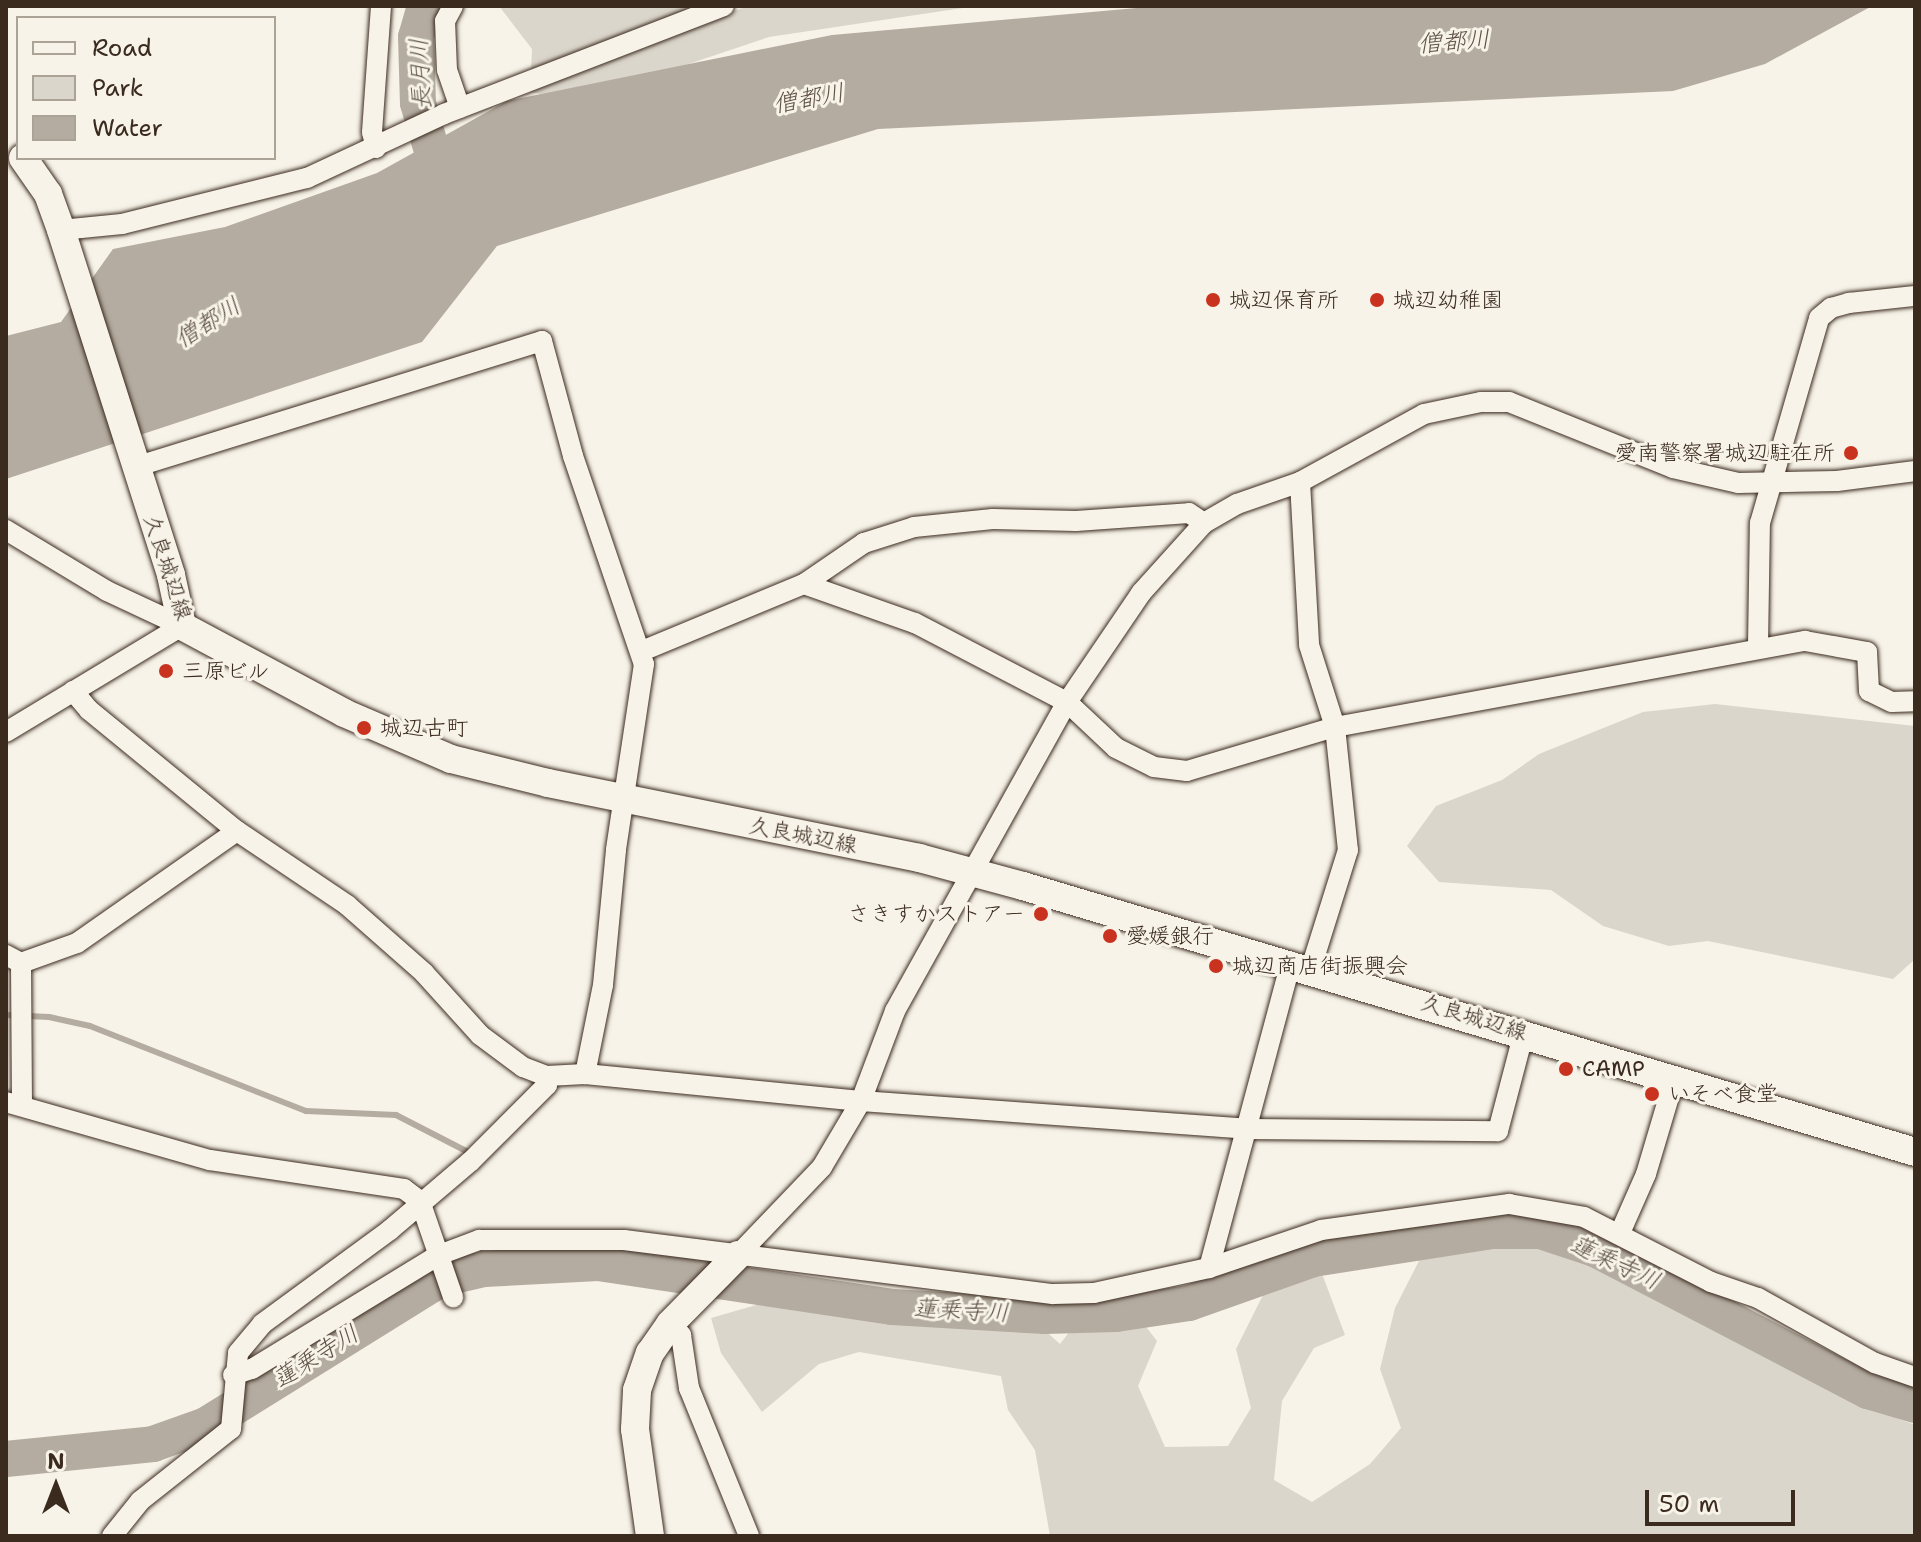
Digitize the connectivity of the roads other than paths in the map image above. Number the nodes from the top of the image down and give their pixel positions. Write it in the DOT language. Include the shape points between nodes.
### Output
graph roads {
  1 [pos="381,6"];
  2 [pos="453,6"];
  3 [pos="724,6"];
  4 [pos="452,111"];
  5 [pos="381,145"];
  6 [pos="24,160"];
  7 [pos="63,238"];
  8 [pos="1915,296"];
  9 [pos="133,461"];
  10 [pos="1915,471"];
  11 [pos="1300,482"];
  12 [pos="1768,484"];
  13 [pos="1204,523"];
  14 [pos="6,530"];
  15 [pos="804,584"];
  16 [pos="182,626"];
  17 [pos="1758,646"];
  18 [pos="642,651"];
  19 [pos="73,691"];
  20 [pos="1915,701"];
  21 [pos="1067,702"];
  22 [pos="1335,727"];
  23 [pos="6,732"];
  24 [pos="628,800"];
  25 [pos="237,831"];
  26 [pos="971,872"];
  27 [pos="14,959"];
  28 [pos="1301,965"];
  29 [pos="1524,1032"];
  30 [pos="585,1074"];
  31 [pos="547,1076"];
  32 [pos="1675,1077"];
  33 [pos="861,1101"];
  34 [pos="14,1104"];
  35 [pos="1247,1129"];
  36 [pos="1915,1152"];
  37 [pos="420,1201"];
  38 [pos="1620,1233"];
  39 [pos="439,1255"];
  40 [pos="738,1255"];
  41 [pos="1209,1268"];
  42 [pos="453,1297"];
  43 [pos="670,1324"];
  44 [pos="1915,1377"];
  45 [pos="232,1383"];
  46 [pos="112,1536"];
  47 [pos="650,1536"];
  48 [pos="749,1536"];
  1 -- 5 [label="street" via="372,132"];
  2 -- 4 [label="street" via="445,21"];
  3 -- 4 [label="street"];
  4 -- 5 [label="street"];
  5 -- 7 [label="street" via="307,178"];
  6 -- 7 [label="main road, 久良城辺線" via="48,194"];
  7 -- 9 [label="main road, 久良城辺線"];
  8 -- 12 [label="street" via="1849,303 1819,318"];
  9 -- 16 [label="main road, 久良城辺線"];
  9 -- 18 [label="street" via="542,341 573,456"];
  10 -- 12 [label="street"];
  11 -- 12 [label="street" via="1424,414 1509,402 1673,468"];
  11 -- 13 [label="street" via="1237,504"];
  11 -- 22 [label="street" via="1309,645"];
  12 -- 17 [label="street" via="1755,574"];
  13 -- 15 [label="street" via="1189,513 925,525 864,543"];
  13 -- 21 [label="street" via="1141,593"];
  14 -- 16 [label="street" via="81,577"];
  15 -- 18 [label="street"];
  15 -- 21 [label="street" via="915,623"];
  16 -- 19 [label="street"];
  16 -- 24 [label="main road, 久良城辺線" via="399,741 451,759"];
  17 -- 20 [label="street" via="1805,641 1867,652 1869,691 1892,702"];
  17 -- 22 [label="street"];
  18 -- 24 [label="street"];
  19 -- 23 [label="street"];
  19 -- 25 [label="street" via="89,710"];
  21 -- 22 [label="street" via="1116,748 1154,767 1187,771"];
  21 -- 26 [label="street"];
  22 -- 28 [label="street" via="1348,850"];
  24 -- 26 [label="main road, 久良城辺線"];
  24 -- 30 [label="street" via="616,850 603,985"];
  25 -- 27 [label="street" via="77,943"];
  25 -- 31 [label="street" via="347,905 424,973 480,1035 523,1067"];
  26 -- 28 [label="main road, 久良城辺線"];
  26 -- 33 [label="street" via="895,1011"];
  27 -- 34 [label="street"];
  28 -- 29 [label="main road, 久良城辺線"];
  28 -- 35 [label="street"];
  29 -- 32 [label="main road, 久良城辺線"];
  29 -- 35 [label="street" via="1498,1131"];
  30 -- 31 [label="street"];
  30 -- 33 [label="street"];
  31 -- 37 [label="street" via="547,1085 470,1162"];
  32 -- 36 [label="main road, 久良城辺線"];
  32 -- 38 [label="street" via="1646,1174"];
  33 -- 35 [label="street"];
  33 -- 40 [label="street" via="822,1167"];
  34 -- 37 [label="street" via="210,1160 404,1189"];
  35 -- 41 [label="street"];
  37 -- 39 [label="street"];
  37 -- 45 [label="street" via="390,1230 262,1324 238,1353"];
  38 -- 41 [label="street" via="1584,1217 1509,1204 1321,1230"];
  38 -- 44 [label="street" via="1711,1282 1758,1298 1875,1363"];
  39 -- 40 [label="street" via="479,1240 575,1237"];
  39 -- 42 [label="street"];
  39 -- 45 [label="street"];
  40 -- 41 [label="street" via="1053,1294 1140,1287"];
  40 -- 43 [label="main road"];
  43 -- 47 [label="main road" via="650,1353 637,1390 635,1429"];
  43 -- 48 [label="street" via="681,1335 689,1388"];
  45 -- 46 [label="street" via="231,1429 140,1501"];
}
